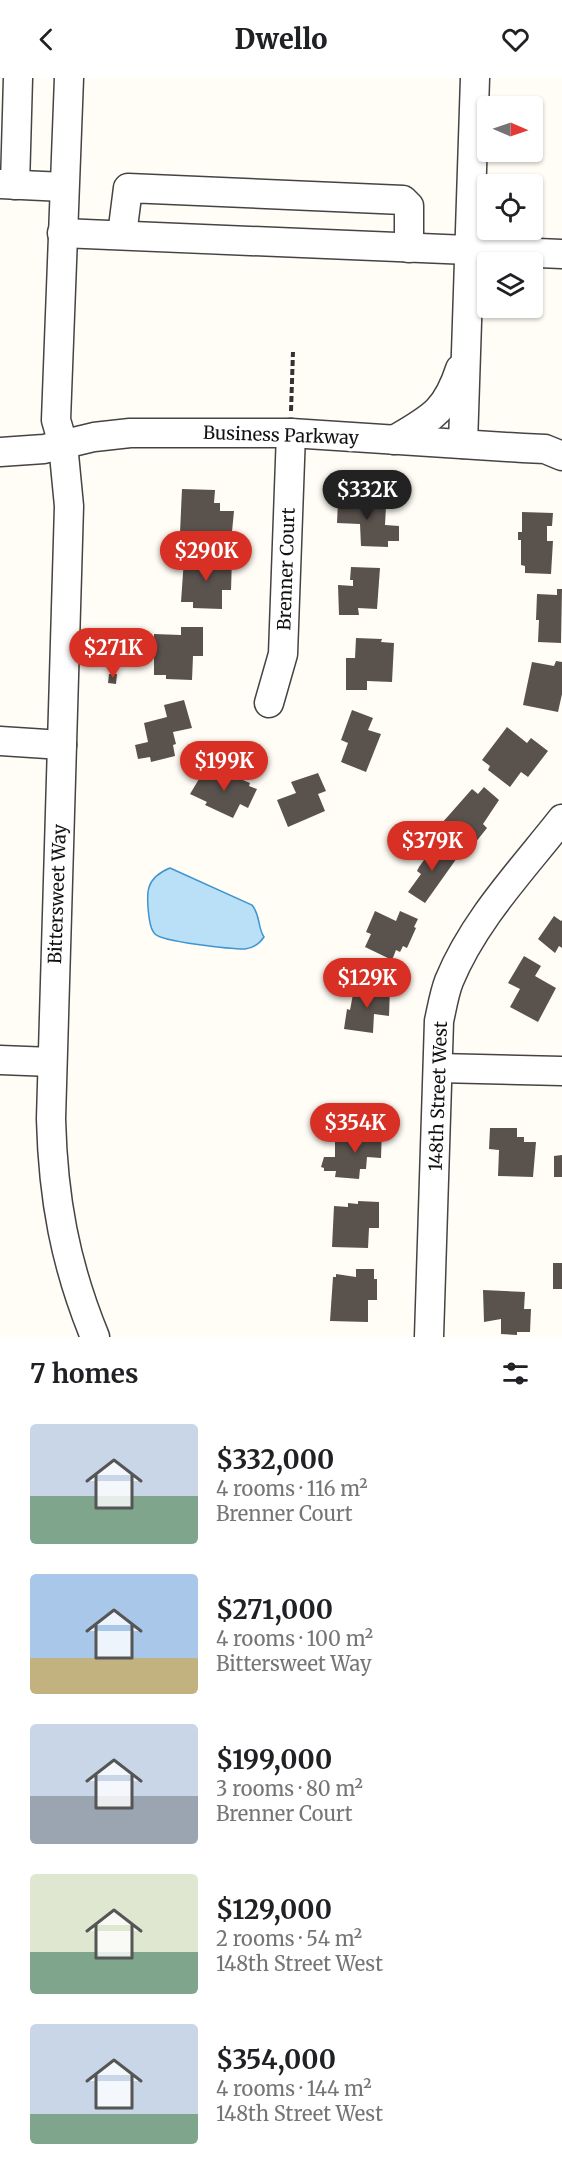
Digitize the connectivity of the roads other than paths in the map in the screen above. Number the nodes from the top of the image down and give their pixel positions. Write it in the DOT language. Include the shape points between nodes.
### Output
graph roads {
  1 [pos="18,78"];
  2 [pos="69,78"];
  3 [pos="475,78"];
  4 [pos="8,130"];
  5 [pos="7,184"];
  6 [pos="64,187"];
  7 [pos="62,233"];
  8 [pos="122,235"];
  9 [pos="409,248"];
  10 [pos="469,250"];
  11 [pos="562,254"];
  12 [pos="465,353"];
  13 [pos="291,433"];
  14 [pos="394,440"];
  15 [pos="63,444"];
  16 [pos="463,444"];
  17 [pos="0,452"];
  18 [pos="562,456"];
  19 [pos="269,703"];
  20 [pos="0,741"];
  21 [pos="62,745"];
  22 [pos="562,819"];
  23 [pos="0,1060"];
  24 [pos="52,1062"];
  25 [pos="438,1068"];
  26 [pos="562,1071"];
  27 [pos="95,1337"];
  28 [pos="429,1337"];
  1 -- 4 [label="street"];
  2 -- 6 [label="street, Bittersweet Way"];
  3 -- 10 [label="street"];
  4 -- 5 [label="street"];
  5 -- 6 [label="street"];
  6 -- 7 [label="street, Bittersweet Way"];
  7 -- 8 [label="street"];
  7 -- 15 [label="street, Bittersweet Way" via="56,420"];
  8 -- 9 [label="street"];
  8 -- 9 [label="street" via="128,188 140,188 403,200 409,206"];
  9 -- 10 [label="street"];
  10 -- 11 [label="street"];
  10 -- 12 [label="street"];
  12 -- 14 [label="street" via="444,405"];
  12 -- 16 [label="street"];
  13 -- 14 [label="street, Business Parkway"];
  13 -- 15 [label="street, Business Parkway" via="130,433"];
  13 -- 19 [label="street, Brenner Court" via="283,654"];
  14 -- 16 [label="street, Business Parkway"];
  15 -- 17 [label="street, Business Parkway"];
  15 -- 21 [label="street, Bittersweet Way" via="69,506"];
  16 -- 18 [label="street, Business Parkway" via="545,449"];
  20 -- 21 [label="street"];
  21 -- 24 [label="street, Bittersweet Way"];
  22 -- 25 [label="street, 148th Street West" via="465,947 448,983 439,1021"];
  23 -- 24 [label="street"];
  24 -- 27 [label="street, Bittersweet Way" via="52,1150 59,1217"];
  25 -- 26 [label="street"];
  25 -- 28 [label="street, 148th Street West"];
}
